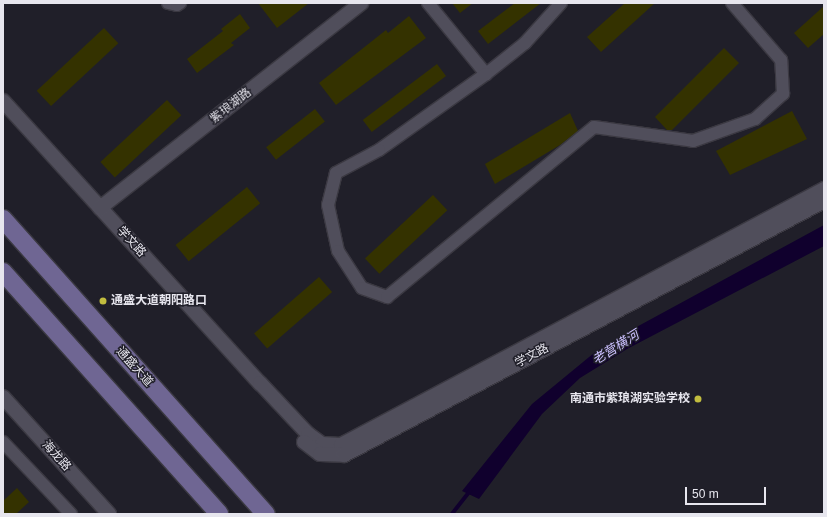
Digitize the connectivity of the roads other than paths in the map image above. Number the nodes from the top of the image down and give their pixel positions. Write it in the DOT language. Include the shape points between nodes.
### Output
graph roads {
  1 [pos="168,3"];
  2 [pos="180,3"];
  3 [pos="361,3"];
  4 [pos="428,3"];
  5 [pos="561,3"];
  6 [pos="732,3"];
  7 [pos="486,74"];
  8 [pos="3,101"];
  9 [pos="824,189"];
  10 [pos="824,201"];
  11 [pos="100,208"];
  12 [pos="3,219"];
  13 [pos="3,272"];
  14 [pos="260,383"];
  15 [pos="3,397"];
  16 [pos="3,442"];
  17 [pos="71,514"];
  18 [pos="109,514"];
  19 [pos="219,514"];
  20 [pos="266,514"];
  1 -- 2 [label="street"];
  3 -- 11 [label="street, 紫琅湖路"];
  4 -- 7 [label="street"];
  5 -- 7 [label="street" via="525,43"];
  6 -- 7 [label="street" via="781,60 783,94 755,119 694,141 594,127 387,297 362,288 338,251 328,205 336,173 379,150"];
  8 -- 11 [label="street, 学文路"];
  9 -- 14 [label="street, 学文路" via="341,445 322,444 308,434"];
  10 -- 14 [label="street, 学文路" via="344,455 320,454 300,439 276,410"];
  11 -- 14 [label="street, 学文路"];
  12 -- 20 [label="main road, 通盛大道"];
  13 -- 19 [label="main road"];
  15 -- 18 [label="street, 海龙路"];
  16 -- 17 [label="street"];
}
